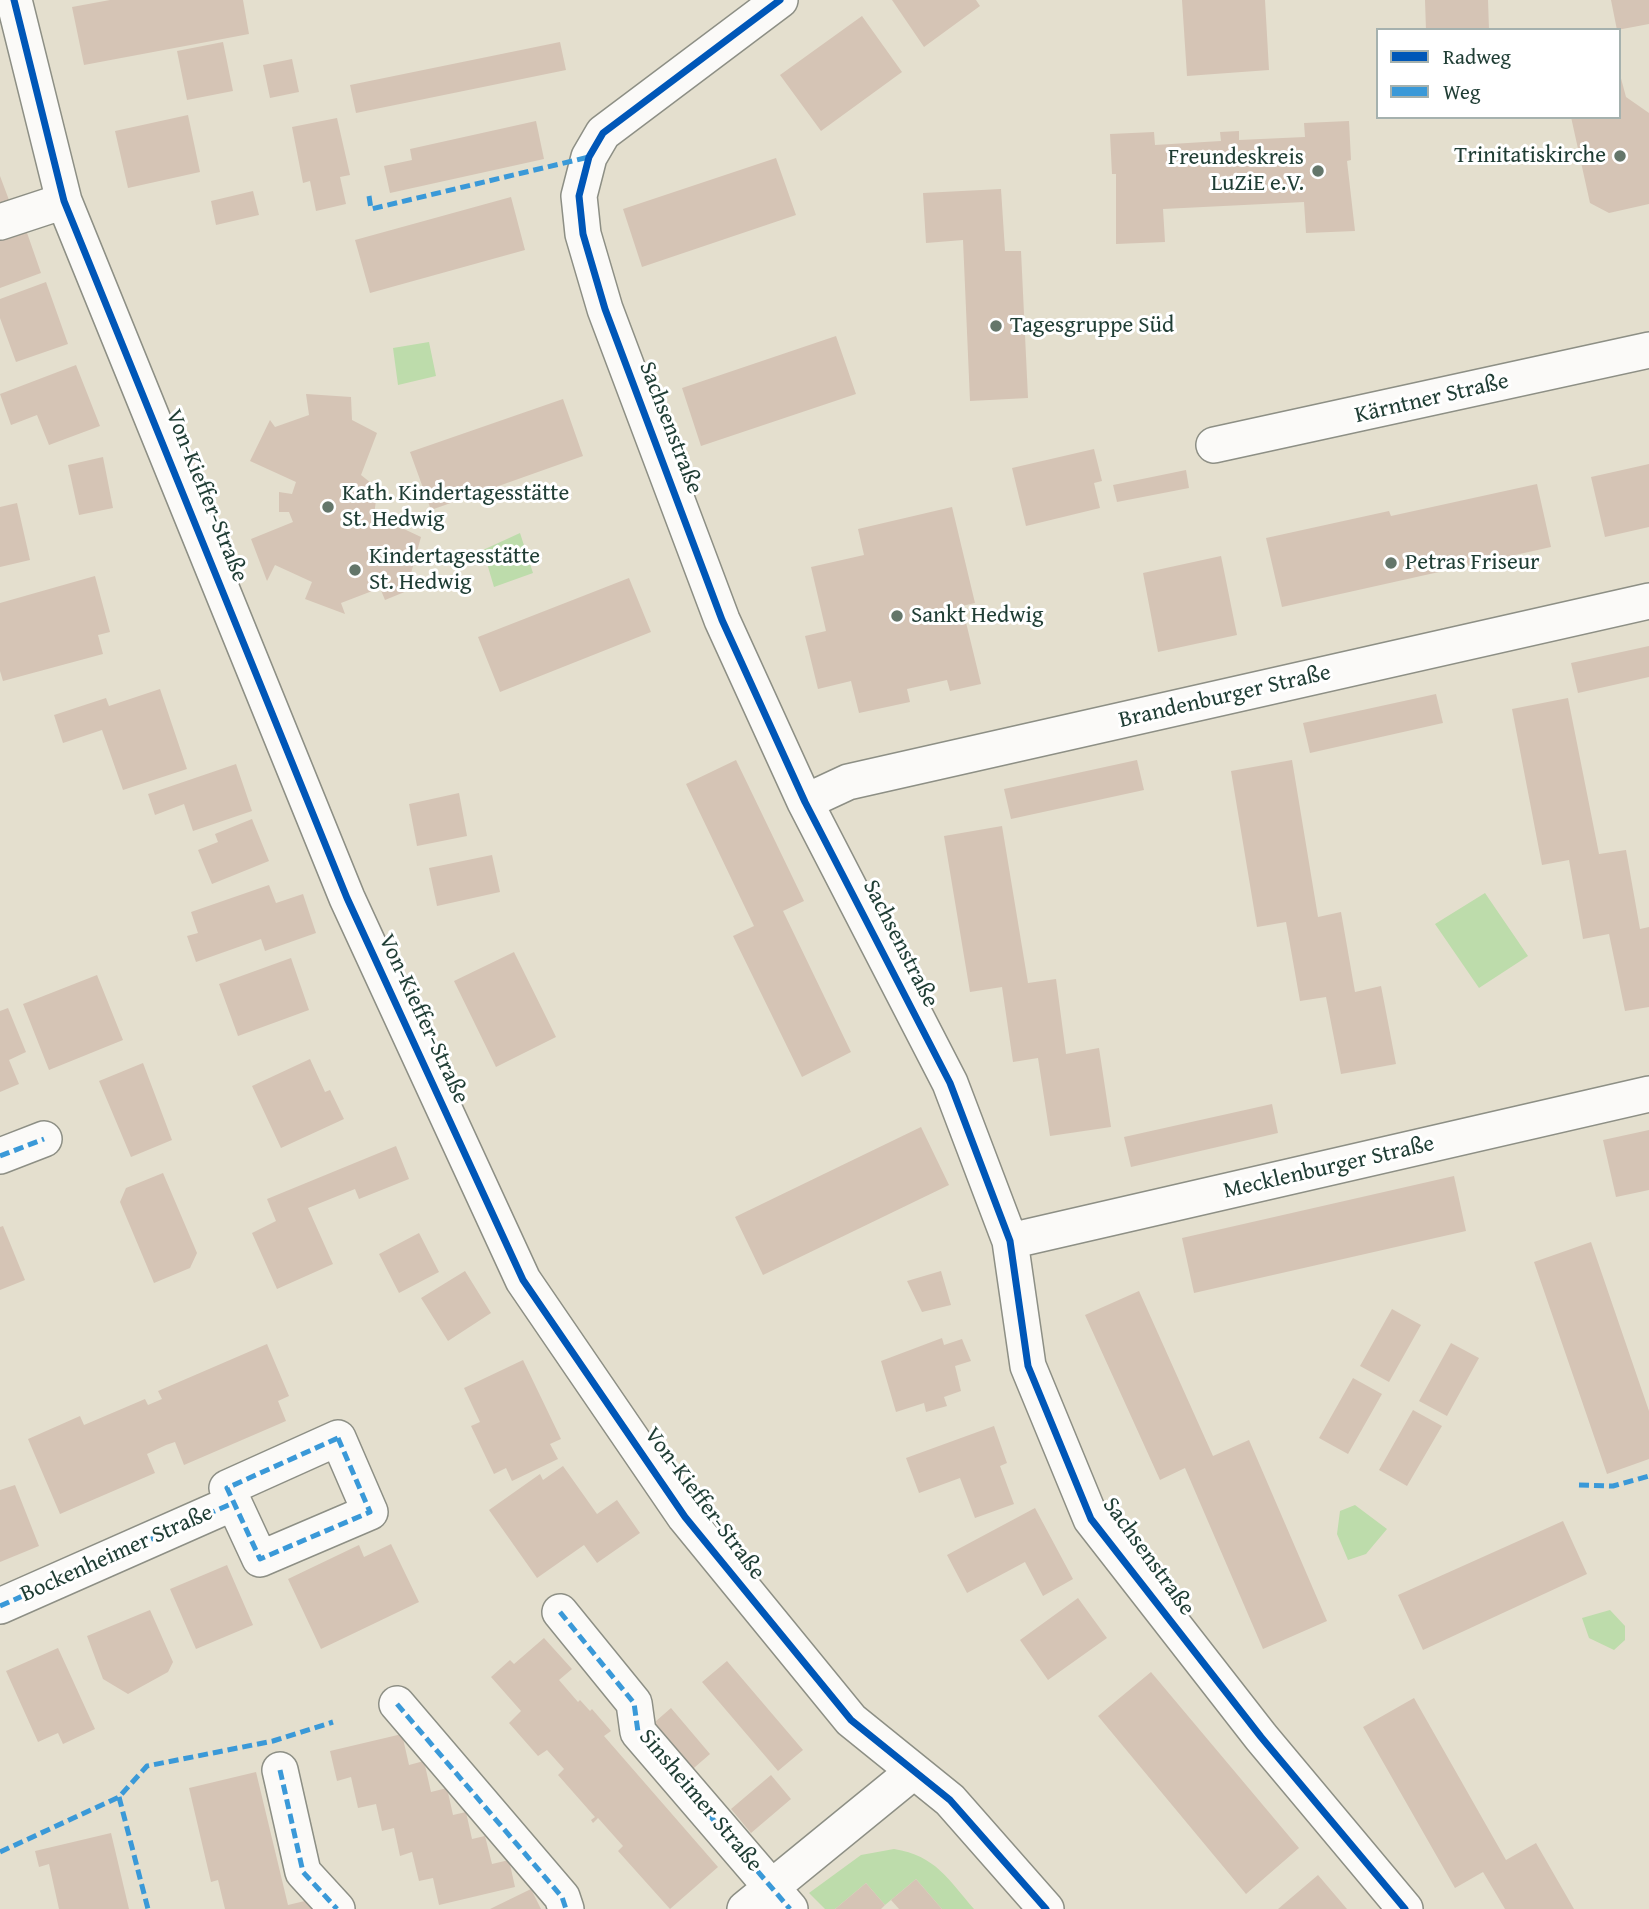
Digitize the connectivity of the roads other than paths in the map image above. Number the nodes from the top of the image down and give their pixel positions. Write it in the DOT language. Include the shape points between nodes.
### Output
graph roads {
  1 [pos="14,0"];
  2 [pos="780,0"];
  3 [pos="64,201"];
  4 [pos="0,222"];
  5 [pos="1649,350"];
  6 [pos="1214,445"];
  7 [pos="1649,601"];
  8 [pos="805,802"];
  9 [pos="1649,1094"];
  10 [pos="44,1139"];
  11 [pos="0,1156"];
  12 [pos="1010,1241"];
  13 [pos="233,1503"];
  14 [pos="0,1606"];
  15 [pos="560,1612"];
  16 [pos="397,1704"];
  17 [pos="281,1770"];
  18 [pos="914,1771"];
  19 [pos="769,1902"];
  20 [pos="337,1909"];
  21 [pos="566,1909"];
  22 [pos="1046,1909"];
  23 [pos="1405,1909"];
  1 -- 3 [label="street, Von-Kieffer-Straße"];
  2 -- 8 [label="street, Sachsenstraße" via="603,133 589,156 579,197 583,234 605,309 722,620"];
  3 -- 4 [label="street"];
  3 -- 18 [label="street, Von-Kieffer-Straße" via="347,898 523,1280 685,1517 851,1720"];
  5 -- 6 [label="street, Kärntner Straße"];
  7 -- 8 [label="street, Brandenburger Straße" via="848,782"];
  8 -- 12 [label="street, Sachsenstraße" via="950,1083"];
  9 -- 12 [label="street, Mecklenburger Straße"];
  10 -- 11 [label="street"];
  12 -- 23 [label="street, Sachsenstraße" via="1028,1366 1091,1519 1261,1737"];
  13 -- 14 [label="street, Bockenheimer Straße"];
  15 -- 19 [label="street, Sinsheimer Straße" via="634,1703 638,1732"];
  16 -- 21 [label="street" via="562,1897"];
  17 -- 20 [label="street" via="303,1872"];
  18 -- 19 [label="street, Sinsheimer Straße"];
  18 -- 22 [label="street, Von-Kieffer-Straße" via="950,1800"];
}
